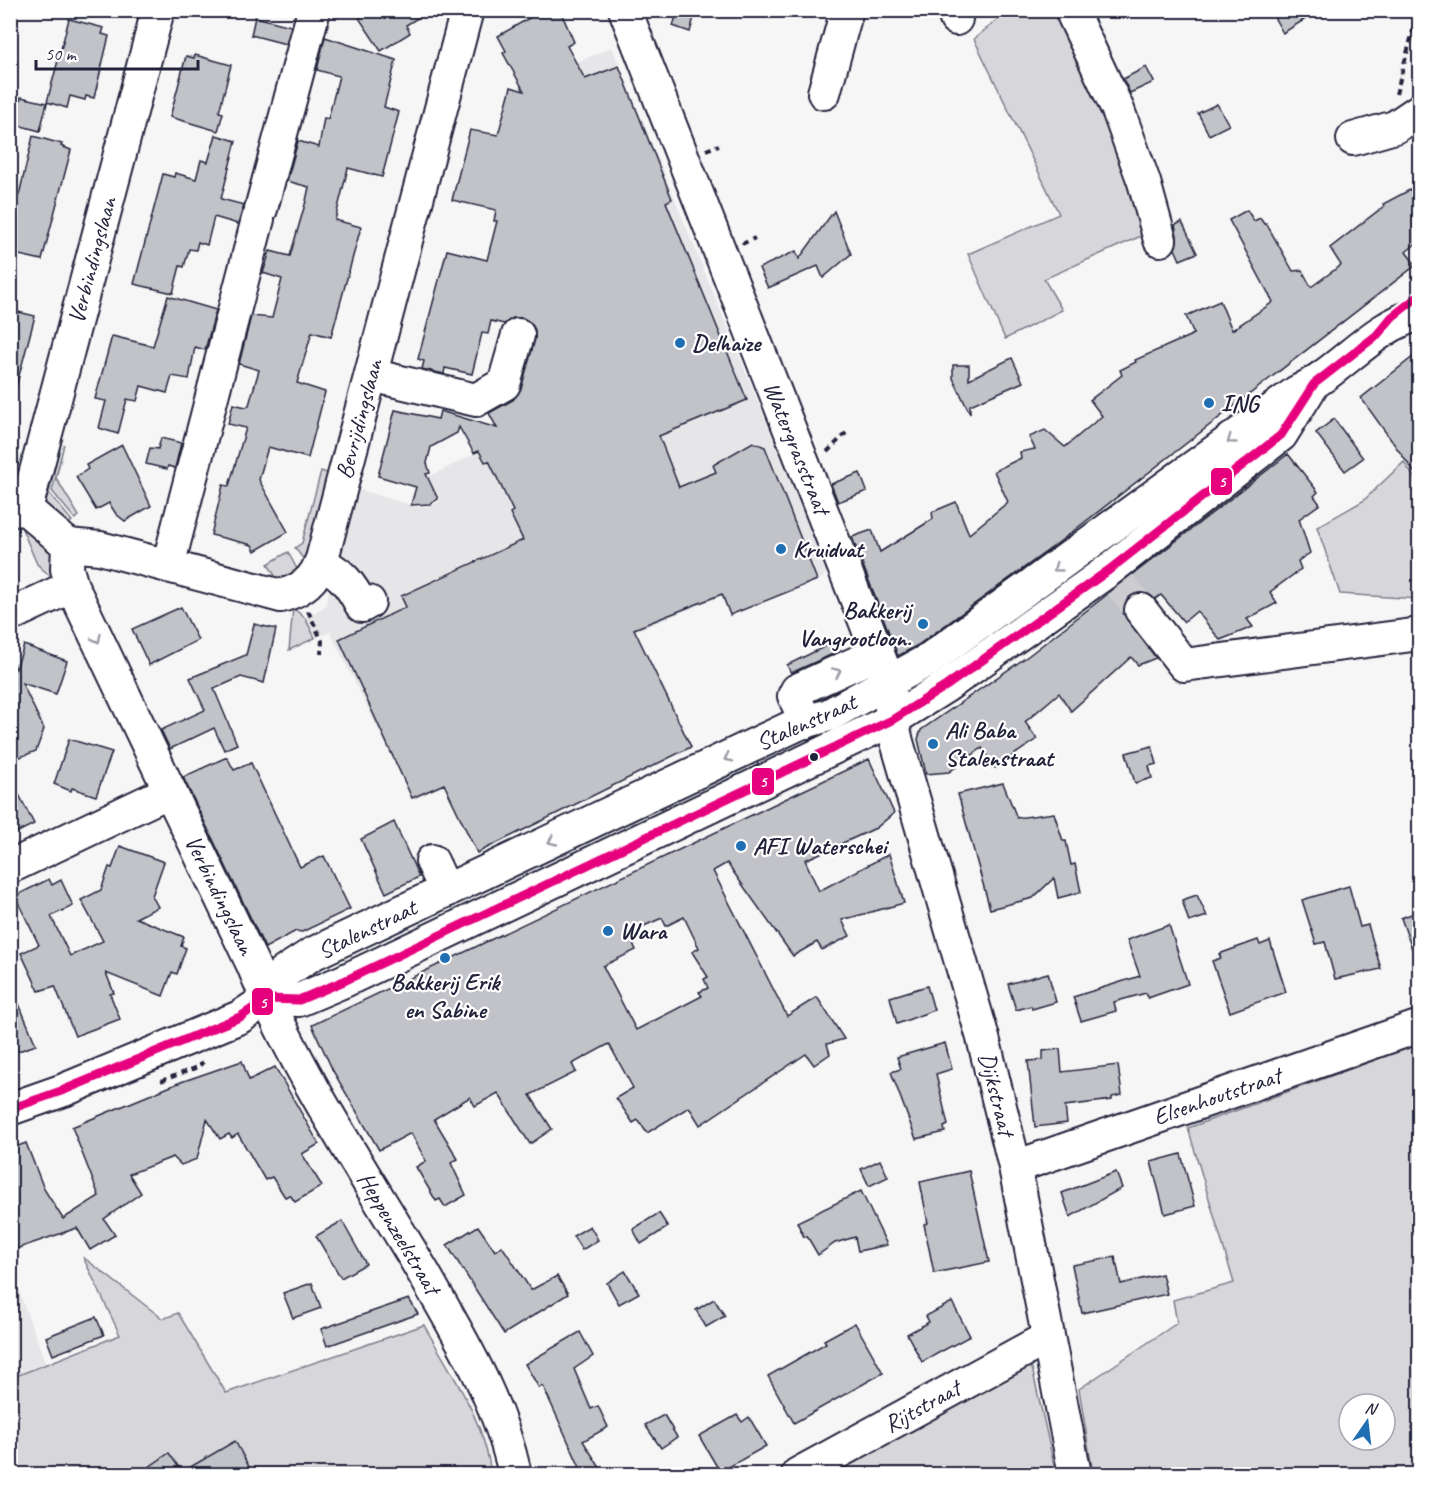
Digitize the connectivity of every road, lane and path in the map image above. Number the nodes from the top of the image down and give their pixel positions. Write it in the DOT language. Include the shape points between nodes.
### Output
graph roads {
  1 [pos="158,10"];
  2 [pos="314,10"];
  3 [pos="467,10"];
  4 [pos="625,10"];
  5 [pos="847,10"];
  6 [pos="1071,10"];
  7 [pos="1416,20"];
  8 [pos="824,93"];
  9 [pos="1419,110"];
  10 [pos="1387,130"];
  11 [pos="1353,139"];
  12 [pos="1160,240"];
  13 [pos="1419,295"];
  14 [pos="1419,314"];
  15 [pos="518,335"];
  16 [pos="1377,335"];
  17 [pos="371,375"];
  18 [pos="1314,384"];
  19 [pos="848,432"];
  20 [pos="821,454"];
  21 [pos="18,509"];
  22 [pos="1089,544"];
  23 [pos="68,545"];
  24 [pos="320,564"];
  25 [pos="168,566"];
  26 [pos="1114,577"];
  27 [pos="72,586"];
  28 [pos="369,602"];
  29 [pos="304,603"];
  30 [pos="1141,610"];
  31 [pos="10,615"];
  32 [pos="1419,634"];
  33 [pos="874,643"];
  34 [pos="321,654"];
  35 [pos="889,682"];
  36 [pos="799,714"];
  37 [pos="892,720"];
  38 [pos="815,757"];
  39 [pos="170,791"];
  40 [pos="432,861"];
  41 [pos="10,867"];
  42 [pos="446,891"];
  43 [pos="312,954"];
  44 [pos="328,987"];
  45 [pos="267,999"];
  46 [pos="1419,1026"];
  47 [pos="10,1109"];
  48 [pos="1015,1167"];
  49 [pos="1047,1338"];
  50 [pos="514,1474"];
  51 [pos="798,1474"];
  52 [pos="1075,1474"];
  1 -- 21 [label="street, Verbindingslaan"];
  2 -- 25 [label="street"];
  3 -- 17 [label="street, Bevrijdingslaan"];
  4 -- 33 [label="street, Watergrasstraat"];
  5 -- 8 [label="street"];
  6 -- 12 [label="street" via="1118,110"];
  7 -- 10 [label="path"];
  9 -- 10 [label="street"];
  10 -- 11 [label="street"];
  13 -- 16 [label="street, Stalenstraat"];
  14 -- 16 [label="street, Stalenstraat"];
  15 -- 17 [label="street" via="504,384 476,400"];
  16 -- 18 [label="street, Stalenstraat"];
  17 -- 24 [label="street, Bevrijdingslaan"];
  18 -- 22 [label="street, Stalenstraat, one-way" via="1297,392"];
  18 -- 26 [label="street, Stalenstraat" via="1281,435"];
  19 -- 20 [label="path"];
  21 -- 23 [label="street, Verbindingslaan"];
  22 -- 26 [label="street"];
  22 -- 35 [label="street, Stalenstraat, one-way" via="942,651"];
  23 -- 25 [label="street, Bevrijdingslaan" via="100,548"];
  23 -- 27 [label="street, Verbindingslaan" via="67,569"];
  24 -- 25 [label="street, Bevrijdingslaan" via="313,578 298,591 281,596"];
  24 -- 28 [label="street" via="331,567 351,586 362,606"];
  26 -- 37 [label="street, Stalenstraat"];
  27 -- 31 [label="street"];
  27 -- 39 [label="street, Verbindingslaan, one-way"];
  29 -- 34 [label="path" via="322,641"];
  30 -- 32 [label="street" via="1184,664"];
  33 -- 35 [label="street, Watergrasstraat"];
  36 -- 33 [label="street, one-way" via="787,672"];
  35 -- 36 [label="street, Stalenstraat" via="829,716"];
  35 -- 37 [label="street, Watergrasstraat"];
  36 -- 38 [label="street"];
  36 -- 42 [label="street, Stalenstraat, one-way"];
  37 -- 38 [label="street, Stalenstraat"];
  37 -- 48 [label="street, Dijkstraat" via="983,1038"];
  38 -- 44 [label="street, Stalenstraat"];
  39 -- 41 [label="street"];
  39 -- 45 [label="street, Verbindingslaan"];
  40 -- 42 [label="street"];
  42 -- 43 [label="street, Stalenstraat" via="382,908"];
  43 -- 44 [label="street" via="314,975"];
  43 -- 45 [label="street, Stalenstraat" via="283,973"];
  44 -- 45 [label="street, Stalenstraat" via="299,1000"];
  45 -- 47 [label="street, Stalenstraat" via="240,1017"];
  45 -- 50 [label="street, Heppenzeelstraat" via="305,1074 482,1376 509,1449"];
  46 -- 48 [label="street, Elsenhoutstraat"];
  48 -- 49 [label="street, Dijkstraat"];
  49 -- 51 [label="street, Rijtstraat"];
  49 -- 52 [label="street, Dijkstraat"];
}
